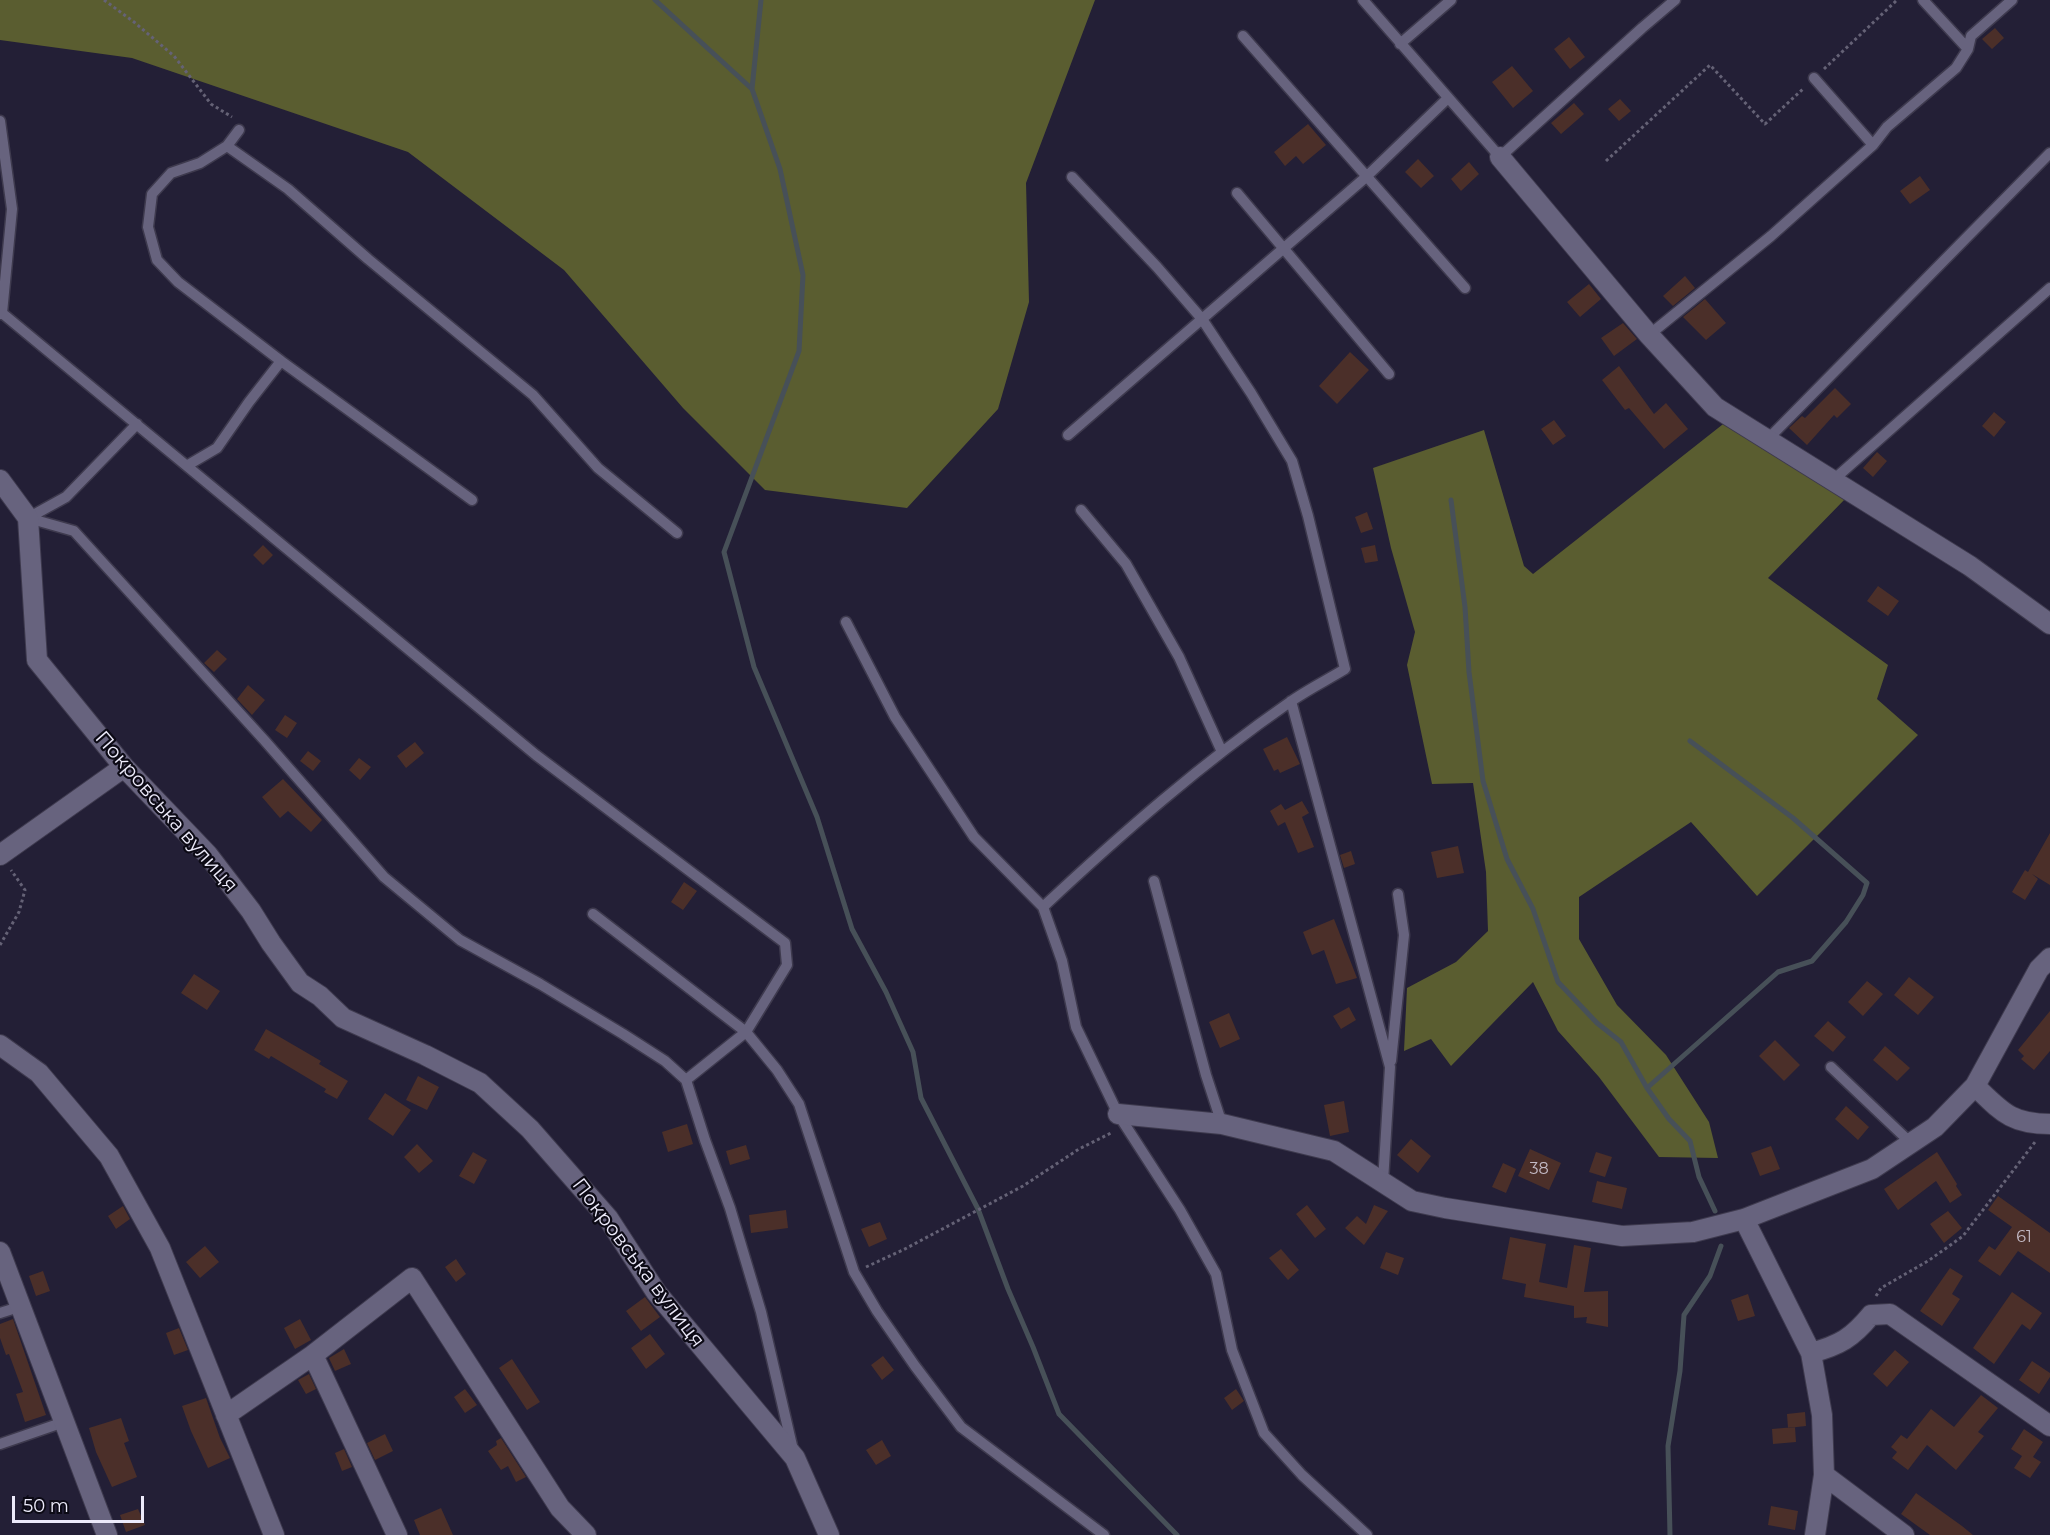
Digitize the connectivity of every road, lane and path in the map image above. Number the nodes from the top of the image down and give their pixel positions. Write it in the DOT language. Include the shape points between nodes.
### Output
graph roads {
  1 [pos="104,0"];
  2 [pos="1363,0"];
  3 [pos="1451,0"];
  4 [pos="1675,0"];
  5 [pos="1896,0"];
  6 [pos="1923,0"];
  7 [pos="2012,0"];
  8 [pos="1243,36"];
  9 [pos="1400,44"];
  10 [pos="1968,49"];
  11 [pos="1814,78"];
  12 [pos="1447,99"];
  13 [pos="0,121"];
  14 [pos="239,130"];
  15 [pos="1873,145"];
  16 [pos="227,146"];
  17 [pos="2050,153"];
  18 [pos="1500,157"];
  19 [pos="1606,161"];
  20 [pos="1072,177"];
  21 [pos="1366,177"];
  22 [pos="1237,193"];
  23 [pos="1283,249"];
  24 [pos="1466,288"];
  25 [pos="2050,288"];
  26 [pos="1,314"];
  27 [pos="1202,319"];
  28 [pos="1649,335"];
  29 [pos="281,361"];
  30 [pos="1389,374"];
  31 [pos="137,424"];
  32 [pos="1068,435"];
  33 [pos="1766,441"];
  34 [pos="188,465"];
  35 [pos="0,480"];
  36 [pos="1831,482"];
  37 [pos="472,500"];
  38 [pos="1081,510"];
  39 [pos="28,518"];
  40 [pos="677,533"];
  41 [pos="846,622"];
  42 [pos="2050,624"];
  43 [pos="1291,701"];
  44 [pos="1222,752"];
  45 [pos="124,768"];
  46 [pos="0,855"];
  47 [pos="1154,881"];
  48 [pos="1398,894"];
  49 [pos="1043,907"];
  50 [pos="592,914"];
  51 [pos="0,945"];
  52 [pos="2050,958"];
  53 [pos="746,1032"];
  54 [pos="0,1045"];
  55 [pos="1390,1067"];
  56 [pos="1831,1067"];
  57 [pos="686,1080"];
  58 [pos="1975,1086"];
  59 [pos="1122,1120"];
  60 [pos="1222,1124"];
  61 [pos="2048,1124"];
  62 [pos="1912,1143"];
  63 [pos="1383,1182"];
  64 [pos="1744,1219"];
  65 [pos="0,1252"];
  66 [pos="854,1272"];
  67 [pos="20,1307"];
  68 [pos="0,1313"];
  69 [pos="1871,1315"];
  70 [pos="1810,1353"];
  71 [pos="313,1354"];
  72 [pos="226,1415"];
  73 [pos="64,1422"];
  74 [pos="2050,1426"];
  75 [pos="0,1444"];
  76 [pos="795,1458"];
  77 [pos="1824,1475"];
  78 [pos="106,1535"];
  79 [pos="274,1535"];
  80 [pos="397,1535"];
  81 [pos="586,1535"];
  82 [pos="828,1535"];
  83 [pos="1104,1535"];
  84 [pos="1367,1535"];
  85 [pos="1815,1535"];
  86 [pos="1904,1535"];
  1 -- 14 [label="path" via="174,56 211,104 232,117"];
  2 -- 9 [label="lane"];
  3 -- 9 [label="lane"];
  4 -- 18 [label="lane"];
  5 -- 11 [label="path"];
  6 -- 10 [label="lane"];
  7 -- 10 [label="lane" via="1971,36"];
  8 -- 21 [label="lane"];
  9 -- 12 [label="lane"];
  10 -- 15 [label="lane" via="1956,68 1887,127"];
  11 -- 15 [label="lane"];
  11 -- 19 [label="path" via="1765,124 1710,65"];
  12 -- 18 [label="lane"];
  12 -- 21 [label="lane"];
  13 -- 26 [label="lane" via="12,209"];
  14 -- 16 [label="lane"];
  15 -- 28 [label="lane" via="1771,236"];
  16 -- 29 [label="lane" via="200,163 171,173 152,194 148,226 157,260 178,282"];
  16 -- 40 [label="lane" via="288,189 533,395 598,468"];
  17 -- 33 [label="lane"];
  18 -- 28 [label="street"];
  20 -- 27 [label="lane"];
  21 -- 23 [label="lane"];
  21 -- 24 [label="lane"];
  22 -- 23 [label="lane"];
  23 -- 27 [label="lane"];
  23 -- 30 [label="lane"];
  25 -- 36 [label="lane"];
  26 -- 31 [label="lane"];
  27 -- 32 [label="lane"];
  27 -- 43 [label="lane" via="1292,462 1345,669"];
  28 -- 33 [label="street" via="1715,407"];
  29 -- 34 [label="lane" via="217,448"];
  29 -- 37 [label="lane"];
  31 -- 34 [label="lane"];
  31 -- 39 [label="lane" via="66,497"];
  33 -- 36 [label="street"];
  34 -- 53 [label="lane" via="536,755 785,943 787,965"];
  35 -- 39 [label="street"];
  36 -- 42 [label="street" via="1970,566"];
  38 -- 44 [label="lane" via="1126,564 1179,657"];
  39 -- 45 [label="street, Покровська вулиця" via="37,660"];
  39 -- 57 [label="lane" via="74,531 384,877 460,940 623,1034"];
  41 -- 49 [label="lane" via="895,717 974,837"];
  43 -- 44 [label="lane"];
  43 -- 55 [label="lane"];
  44 -- 49 [label="lane" via="1117,837"];
  45 -- 46 [label="street"];
  45 -- 76 [label="street, Покровська вулиця" via="208,855 300,983 343,1018 480,1083 530,1129 608,1218 656,1293"];
  46 -- 51 [label="path" via="25,890 19,912"];
  47 -- 60 [label="lane"];
  48 -- 55 [label="lane" via="1404,935"];
  49 -- 59 [label="lane" via="1062,961 1076,1027"];
  50 -- 53 [label="lane"];
  52 -- 58 [label="street" via="2039,969"];
  53 -- 57 [label="lane"];
  53 -- 66 [label="lane" via="799,1104"];
  54 -- 72 [label="street" via="39,1074 109,1156 160,1248"];
  55 -- 63 [label="lane"];
  56 -- 62 [label="lane"];
  57 -- 76 [label="lane" via="761,1312"];
  58 -- 61 [label="street" via="2008,1116 2028,1124"];
  58 -- 62 [label="street" via="1935,1127"];
  59 -- 60 [label="street"];
  59 -- 66 [label="path" via="1023,1186"];
  59 -- 84 [label="lane" via="1216,1274 1232,1350 1264,1433 1302,1475"];
  60 -- 63 [label="street" via="1334,1151"];
  61 -- 69 [label="path" via="1963,1236 1881,1288"];
  62 -- 64 [label="street" via="1872,1169"];
  63 -- 64 [label="street" via="1412,1201 1622,1236 1693,1232"];
  64 -- 70 [label="street"];
  65 -- 67 [label="street"];
  66 -- 83 [label="lane" via="877,1311 961,1428"];
  67 -- 68 [label="lane"];
  67 -- 73 [label="street"];
  69 -- 70 [label="street" via="1857,1332 1834,1347"];
  69 -- 74 [label="street" via="1890,1314"];
  70 -- 77 [label="street" via="1822,1415"];
  71 -- 72 [label="street"];
  71 -- 80 [label="street"];
  71 -- 81 [label="street" via="412,1278 560,1508"];
  72 -- 79 [label="street"];
  73 -- 75 [label="lane"];
  73 -- 78 [label="street"];
  76 -- 82 [label="street, Покровська вулиця"];
  77 -- 85 [label="street"];
  77 -- 86 [label="street"];
}
